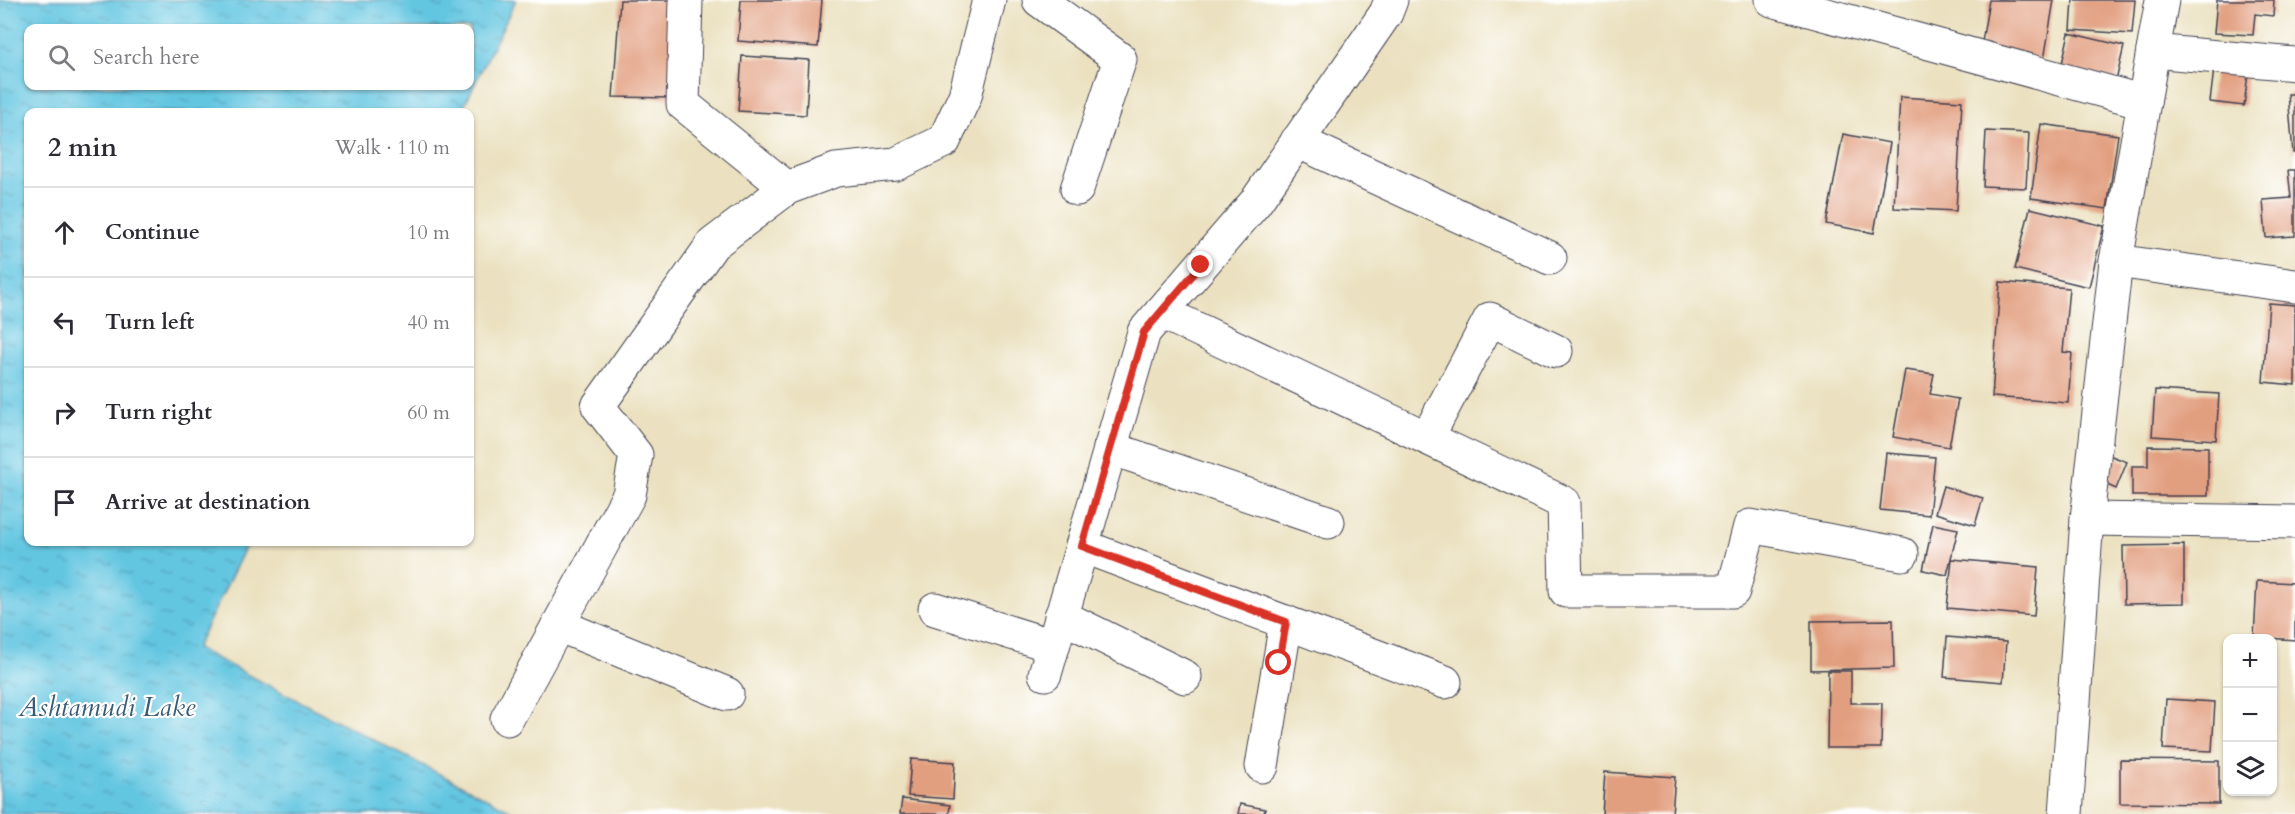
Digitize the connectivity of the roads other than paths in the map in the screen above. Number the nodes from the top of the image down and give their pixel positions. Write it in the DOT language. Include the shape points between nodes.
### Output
graph roads {
  1 [pos="686,0"];
  2 [pos="989,0"];
  3 [pos="1039,0"];
  4 [pos="1391,0"];
  5 [pos="1772,0"];
  6 [pos="2162,0"];
  7 [pos="1081,15"];
  8 [pos="2153,51"];
  9 [pos="2295,64"];
  10 [pos="2144,102"];
  11 [pos="1297,141"];
  12 [pos="787,188"];
  13 [pos="1077,189"];
  14 [pos="1550,258"];
  15 [pos="2116,261"];
  16 [pos="2295,286"];
  17 [pos="1161,312"];
  18 [pos="1556,351"];
  19 [pos="1427,438"];
  20 [pos="1110,448"];
  21 [pos="2087,519"];
  22 [pos="1328,522"];
  23 [pos="2295,522"];
  24 [pos="1082,546"];
  25 [pos="1902,554"];
  26 [pos="935,609"];
  27 [pos="1286,622"];
  28 [pos="558,625"];
  29 [pos="1053,645"];
  30 [pos="1185,677"];
  31 [pos="1445,682"];
  32 [pos="728,694"];
  33 [pos="507,719"];
  34 [pos="1262,766"];
  35 [pos="2066,814"];
  36 [pos="2076,814"];
  1 -- 12 [label="street" via="683,104"];
  2 -- 12 [label="street" via="965,96 944,141 896,164 836,170"];
  3 -- 7 [label="street"];
  4 -- 11 [label="street" via="1386,13"];
  5 -- 10 [label="street"];
  6 -- 8 [label="street"];
  7 -- 13 [label="street" via="1120,59"];
  8 -- 9 [label="street"];
  8 -- 10 [label="street"];
  10 -- 15 [label="street"];
  11 -- 14 [label="street"];
  11 -- 17 [label="street" via="1255,203"];
  12 -- 28 [label="street" via="713,244 598,406 636,455 629,495"];
  15 -- 16 [label="street"];
  15 -- 21 [label="street"];
  17 -- 19 [label="street"];
  17 -- 20 [label="street" via="1144,332"];
  18 -- 19 [label="street" via="1490,319"];
  19 -- 25 [label="street" via="1564,503 1566,591 1733,591 1750,526"];
  20 -- 22 [label="street"];
  20 -- 24 [label="street"];
  21 -- 23 [label="street"];
  21 -- 35 [label="street"];
  24 -- 27 [label="street"];
  24 -- 29 [label="street"];
  26 -- 29 [label="street"];
  27 -- 31 [label="street"];
  27 -- 34 [label="street"];
  28 -- 32 [label="street"];
  28 -- 33 [label="street"];
  29 -- 30 [label="street"];
  35 -- 36 [label="street"];
}
